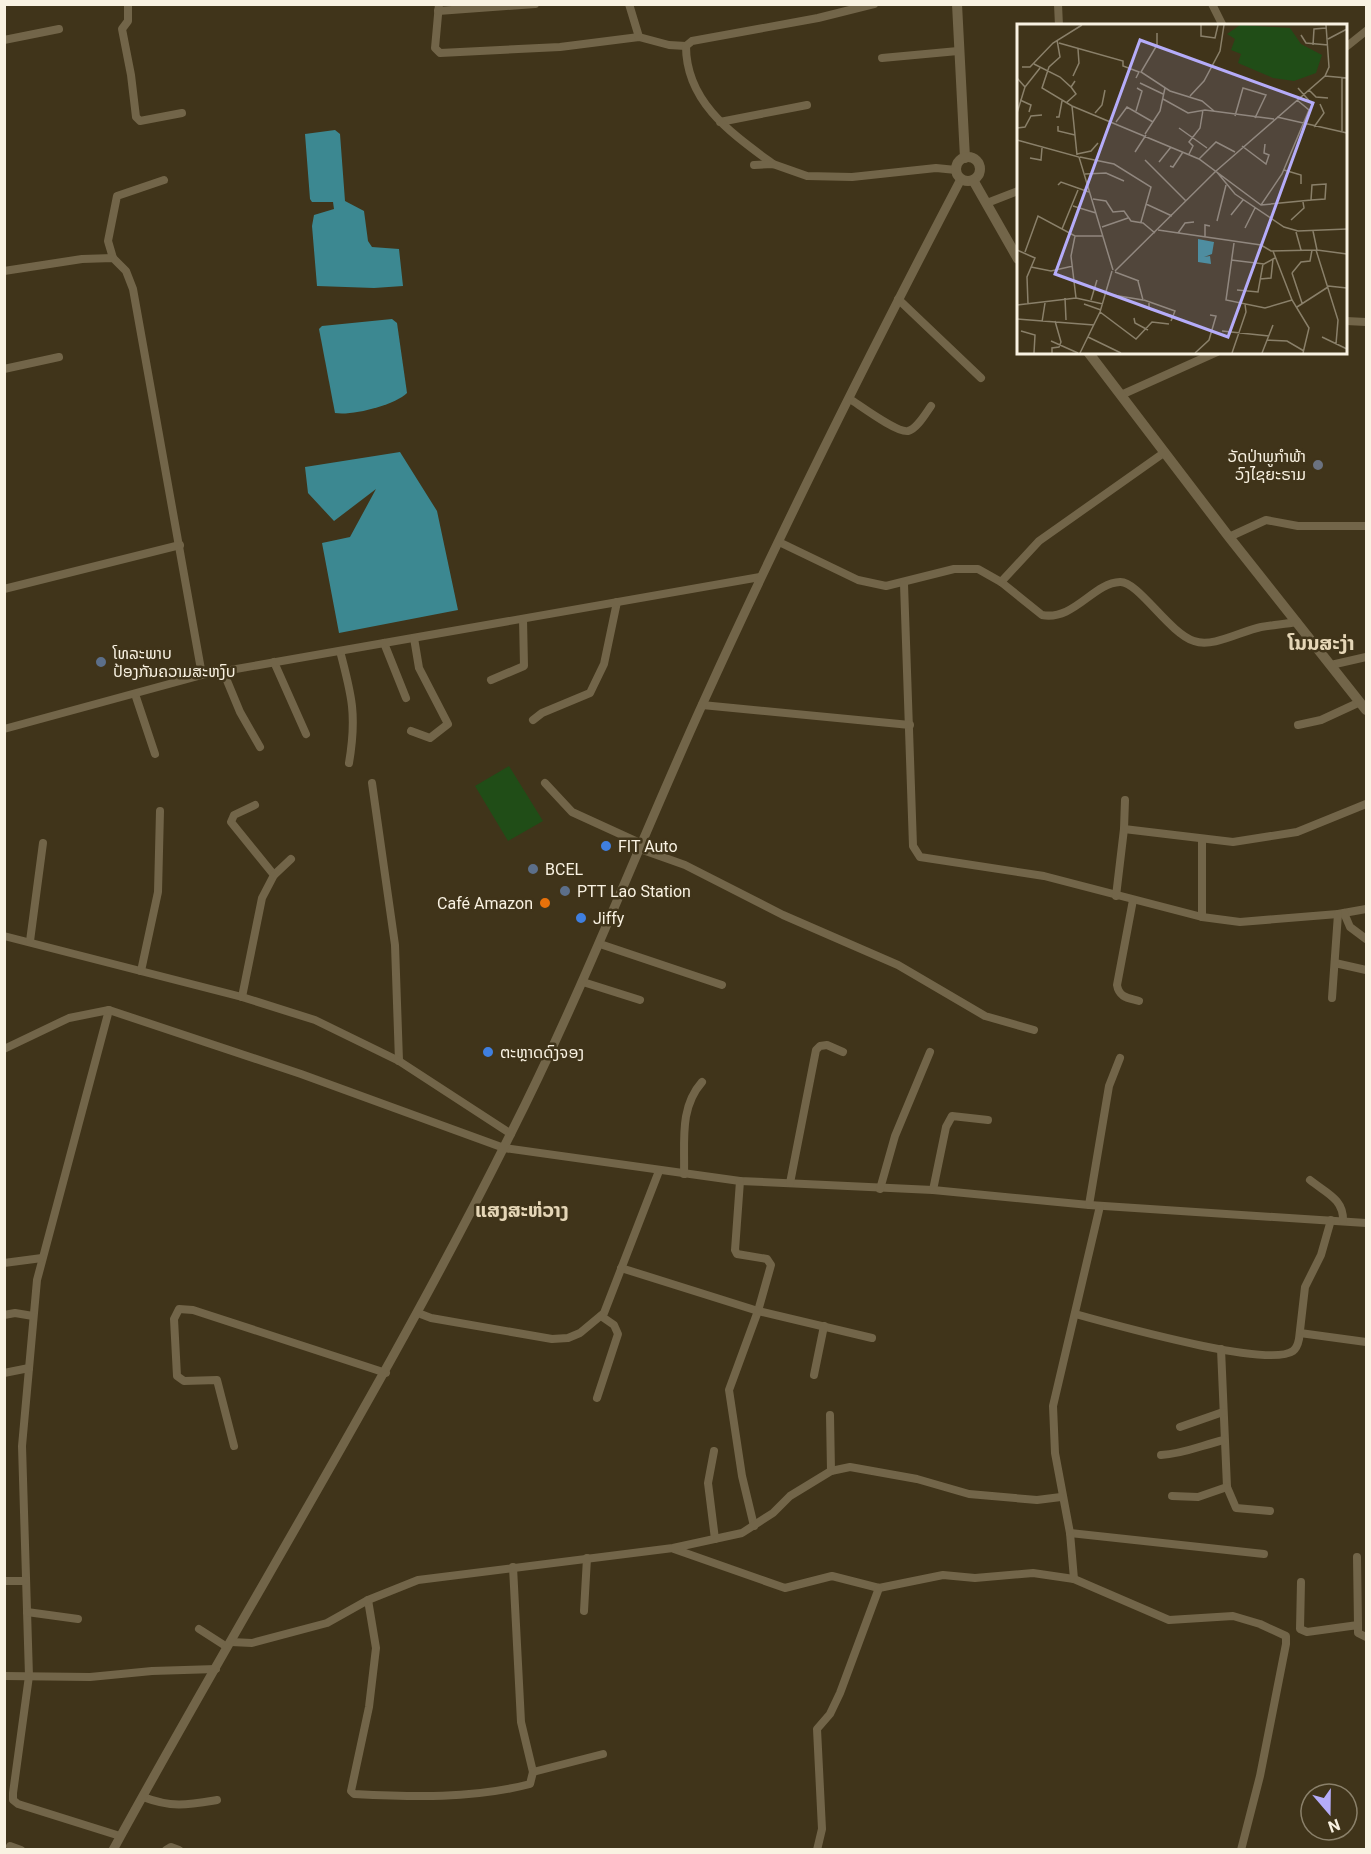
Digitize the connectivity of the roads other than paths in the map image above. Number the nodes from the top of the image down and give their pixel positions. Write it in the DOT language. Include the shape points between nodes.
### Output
graph roads {
  1 [pos="128,4"];
  2 [pos="535,4"];
  3 [pos="629,4"];
  4 [pos="874,4"];
  5 [pos="957,4"];
  6 [pos="1058,4"];
  7 [pos="1212,4"];
  8 [pos="438,8"];
  9 [pos="1059,24"];
  10 [pos="1222,24"];
  11 [pos="59,29"];
  12 [pos="1366,31"];
  13 [pos="639,37"];
  14 [pos="4,40"];
  15 [pos="686,46"];
  16 [pos="1347,46"];
  17 [pos="958,51"];
  18 [pos="882,58"];
  19 [pos="807,105"];
  20 [pos="182,113"];
  21 [pos="720,122"];
  22 [pos="966,158"];
  23 [pos="773,164"];
  24 [pos="754,165"];
  25 [pos="958,174"];
  26 [pos="164,180"];
  27 [pos="973,180"];
  28 [pos="1017,191"];
  29 [pos="987,202"];
  30 [pos="1017,257"];
  31 [pos="113,258"];
  32 [pos="4,271"];
  33 [pos="898,299"];
  34 [pos="1347,321"];
  35 [pos="1366,322"];
  36 [pos="1090,354"];
  37 [pos="1213,354"];
  38 [pos="59,357"];
  39 [pos="4,369"];
  40 [pos="981,378"];
  41 [pos="1121,395"];
  42 [pos="850,399"];
  43 [pos="931,406"];
  44 [pos="1165,452"];
  45 [pos="1366,526"];
  46 [pos="1229,537"];
  47 [pos="778,542"];
  48 [pos="180,545"];
  49 [pos="760,577"];
  50 [pos="1001,582"];
  51 [pos="904,584"];
  52 [pos="4,589"];
  53 [pos="617,602"];
  54 [pos="523,619"];
  55 [pos="1297,622"];
  56 [pos="414,638"];
  57 [pos="384,643"];
  58 [pos="340,651"];
  59 [pos="1366,657"];
  60 [pos="274,663"];
  61 [pos="1330,664"];
  62 [pos="224,671"];
  63 [pos="202,675"];
  64 [pos="491,680"];
  65 [pos="135,694"];
  66 [pos="406,698"];
  67 [pos="702,705"];
  68 [pos="1363,706"];
  69 [pos="533,720"];
  70 [pos="910,725"];
  71 [pos="1298,725"];
  72 [pos="4,729"];
  73 [pos="411,731"];
  74 [pos="306,734"];
  75 [pos="260,747"];
  76 [pos="155,754"];
  77 [pos="349,763"];
  78 [pos="372,783"];
  79 [pos="545,783"];
  80 [pos="1125,800"];
  81 [pos="1366,804"];
  82 [pos="255,805"];
  83 [pos="160,811"];
  84 [pos="1124,829"];
  85 [pos="1202,839"];
  86 [pos="43,843"];
  87 [pos="641,846"];
  88 [pos="291,859"];
  89 [pos="274,875"];
  90 [pos="1116,896"];
  91 [pos="1133,900"];
  92 [pos="1366,909"];
  93 [pos="1341,914"];
  94 [pos="1202,917"];
  95 [pos="4,936"];
  96 [pos="1366,939"];
  97 [pos="30,941"];
  98 [pos="600,944"];
  99 [pos="1335,963"];
  100 [pos="141,970"];
  101 [pos="1366,970"];
  102 [pos="583,982"];
  103 [pos="722,985"];
  104 [pos="242,997"];
  105 [pos="1332,998"];
  106 [pos="640,1000"];
  107 [pos="1139,1001"];
  108 [pos="109,1010"];
  109 [pos="1034,1030"];
  110 [pos="4,1048"];
  111 [pos="843,1052"];
  112 [pos="930,1052"];
  113 [pos="1120,1058"];
  114 [pos="399,1061"];
  115 [pos="702,1082"];
  116 [pos="988,1120"];
  117 [pos="511,1134"];
  118 [pos="504,1148"];
  119 [pos="659,1172"];
  120 [pos="684,1174"];
  121 [pos="1310,1180"];
  122 [pos="740,1181"];
  123 [pos="790,1183"];
  124 [pos="880,1189"];
  125 [pos="933,1190"];
  126 [pos="1089,1205"];
  127 [pos="1100,1206"];
  128 [pos="1331,1220"];
  129 [pos="1343,1221"];
  130 [pos="1366,1223"];
  131 [pos="42,1258"];
  132 [pos="4,1263"];
  133 [pos="621,1268"];
  134 [pos="758,1311"];
  135 [pos="418,1313"];
  136 [pos="1075,1314"];
  137 [pos="4,1315"];
  138 [pos="33,1316"];
  139 [pos="601,1316"];
  140 [pos="824,1326"];
  141 [pos="1300,1333"];
  142 [pos="872,1338"];
  143 [pos="1366,1342"];
  144 [pos="1221,1349"];
  145 [pos="29,1368"];
  146 [pos="4,1373"];
  147 [pos="386,1373"];
  148 [pos="814,1375"];
  149 [pos="597,1398"];
  150 [pos="1222,1412"];
  151 [pos="830,1415"];
  152 [pos="1180,1427"];
  153 [pos="1224,1440"];
  154 [pos="234,1446"];
  155 [pos="714,1451"];
  156 [pos="1161,1455"];
  157 [pos="831,1471"];
  158 [pos="1227,1487"];
  159 [pos="1172,1496"];
  160 [pos="1061,1497"];
  161 [pos="1270,1511"];
  162 [pos="754,1526"];
  163 [pos="1070,1533"];
  164 [pos="715,1539"];
  165 [pos="673,1548"];
  166 [pos="1264,1554"];
  167 [pos="1356,1557"];
  168 [pos="586,1558"];
  169 [pos="513,1567"];
  170 [pos="1074,1579"];
  171 [pos="4,1581"];
  172 [pos="25,1581"];
  173 [pos="1301,1582"];
  174 [pos="879,1587"];
  175 [pos="368,1600"];
  176 [pos="27,1611"];
  177 [pos="584,1611"];
  178 [pos="78,1619"];
  179 [pos="1358,1625"];
  180 [pos="199,1629"];
  181 [pos="1366,1637"];
  182 [pos="229,1645"];
  183 [pos="216,1669"];
  184 [pos="4,1676"];
  185 [pos="29,1676"];
  186 [pos="603,1754"];
  187 [pos="533,1772"];
  188 [pos="143,1797"];
  189 [pos="217,1800"];
  190 [pos="120,1836"];
  191 [pos="10,1846"];
  192 [pos="21,1850"];
  193 [pos="113,1850"];
  194 [pos="166,1850"];
  195 [pos="179,1850"];
  196 [pos="817,1850"];
  197 [pos="1240,1850"];
  1 -- 20 [label="street" via="128,21 122,29 136,117 140,120"];
  2 -- 8 [label="street"];
  3 -- 13 [label="street"];
  4 -- 15 [label="street" via="692,41"];
  5 -- 17 [label="main road"];
  6 -- 9 [label="street"];
  7 -- 10 [label="street"];
  8 -- 13 [label="street" via="435,48 440,53 560,47"];
  11 -- 14 [label="street"];
  12 -- 16 [label="street"];
  13 -- 15 [label="street"];
  15 -- 21 [label="street" via="690,78"];
  17 -- 18 [label="street"];
  17 -- 22 [label="main road"];
  19 -- 21 [label="street"];
  21 -- 23 [label="street"];
  22 -- 25 [label="main road" via="958,162"];
  22 -- 27 [label="main road" via="979,166"];
  23 -- 24 [label="street"];
  23 -- 25 [label="street" via="807,176 852,177 936,168"];
  25 -- 27 [label="main road"];
  25 -- 33 [label="street"];
  26 -- 31 [label="street" via="117,196 108,242"];
  27 -- 29 [label="main road"];
  28 -- 29 [label="street"];
  29 -- 30 [label="main road"];
  31 -- 32 [label="street"];
  31 -- 48 [label="street" via="126,271 133,289"];
  33 -- 40 [label="street"];
  33 -- 42 [label="street"];
  34 -- 35 [label="street"];
  36 -- 41 [label="main road"];
  37 -- 41 [label="street"];
  38 -- 39 [label="street"];
  41 -- 44 [label="main road"];
  42 -- 43 [label="street" via="906,432"];
  42 -- 47 [label="street"];
  44 -- 46 [label="main road"];
  44 -- 50 [label="street" via="1039,541"];
  45 -- 46 [label="street" via="1298,526 1266,520"];
  46 -- 55 [label="main road"];
  47 -- 49 [label="street"];
  47 -- 51 [label="street" via="858,580 886,586"];
  48 -- 52 [label="street"];
  48 -- 63 [label="street"];
  49 -- 53 [label="street"];
  49 -- 67 [label="street"];
  50 -- 51 [label="street" via="978,569 964,568"];
  50 -- 55 [label="street" via="1048,616 1061,614 1113,583 1125,582 1137,588 1165,620 1198,642"];
  51 -- 70 [label="street"];
  53 -- 54 [label="street"];
  53 -- 69 [label="street" via="604,664 590,693"];
  54 -- 56 [label="street"];
  54 -- 64 [label="street" via="524,666"];
  55 -- 61 [label="main road"];
  56 -- 57 [label="street"];
  56 -- 73 [label="street" via="419,668 448,724 430,738"];
  57 -- 58 [label="street"];
  57 -- 66 [label="street"];
  58 -- 60 [label="street"];
  58 -- 77 [label="street" via="355,719"];
  59 -- 61 [label="street"];
  60 -- 62 [label="street"];
  60 -- 74 [label="street"];
  61 -- 68 [label="main road"];
  62 -- 63 [label="street"];
  62 -- 75 [label="street" via="240,712"];
  63 -- 65 [label="street"];
  65 -- 72 [label="street"];
  65 -- 76 [label="street"];
  67 -- 70 [label="street"];
  67 -- 87 [label="street"];
  68 -- 71 [label="street"];
  70 -- 90 [label="street" via="913,846 920,857 1044,876"];
  78 -- 114 [label="street" via="395,945"];
  79 -- 87 [label="street" via="572,812"];
  80 -- 84 [label="street"];
  81 -- 85 [label="street" via="1298,832 1233,842"];
  82 -- 89 [label="street" via="234,815 231,822"];
  83 -- 100 [label="street" via="158,892"];
  84 -- 85 [label="street"];
  84 -- 90 [label="street"];
  85 -- 94 [label="street"];
  86 -- 97 [label="street"];
  87 -- 98 [label="street"];
  87 -- 109 [label="street" via="898,965 985,1016"];
  88 -- 89 [label="street"];
  89 -- 104 [label="street" via="262,898"];
  90 -- 91 [label="street"];
  91 -- 94 [label="street"];
  91 -- 107 [label="street" via="1117,986 1123,996"];
  92 -- 93 [label="street"];
  93 -- 94 [label="street" via="1240,922"];
  93 -- 96 [label="street"];
  93 -- 99 [label="street"];
  95 -- 97 [label="street"];
  97 -- 100 [label="street"];
  98 -- 102 [label="street"];
  98 -- 103 [label="street"];
  99 -- 101 [label="street"];
  99 -- 105 [label="street"];
  100 -- 104 [label="street"];
  102 -- 106 [label="street"];
  102 -- 117 [label="street"];
  104 -- 114 [label="street" via="315,1020"];
  108 -- 110 [label="street" via="69,1018"];
  108 -- 118 [label="street"];
  108 -- 131 [label="street"];
  111 -- 123 [label="street" via="827,1045 816,1050"];
  112 -- 124 [label="street" via="895,1136"];
  113 -- 126 [label="street" via="1109,1086"];
  114 -- 117 [label="street"];
  115 -- 120 [label="street" via="685,1111"];
  116 -- 125 [label="street" via="952,1116 946,1127"];
  117 -- 118 [label="street"];
  118 -- 119 [label="street"];
  118 -- 135 [label="street"];
  119 -- 120 [label="street"];
  119 -- 133 [label="street"];
  120 -- 122 [label="street"];
  121 -- 129 [label="street" via="1340,1203"];
  122 -- 123 [label="street"];
  122 -- 134 [label="street" via="735,1250 738,1254 766,1259 771,1265"];
  123 -- 124 [label="street"];
  124 -- 125 [label="street"];
  125 -- 126 [label="street"];
  126 -- 127 [label="street"];
  127 -- 128 [label="street"];
  127 -- 136 [label="street"];
  128 -- 129 [label="street"];
  128 -- 141 [label="street" via="1321,1255 1305,1287"];
  129 -- 130 [label="street"];
  131 -- 132 [label="street"];
  131 -- 138 [label="street"];
  133 -- 134 [label="street"];
  133 -- 139 [label="street"];
  134 -- 140 [label="street"];
  134 -- 162 [label="street" via="729,1390"];
  135 -- 139 [label="street" via="552,1339 580,1333"];
  135 -- 147 [label="street"];
  136 -- 144 [label="street" via="1167,1340"];
  136 -- 160 [label="street" via="1053,1406"];
  137 -- 138 [label="street"];
  138 -- 145 [label="street"];
  139 -- 149 [label="street" via="614,1325 618,1334"];
  140 -- 142 [label="street"];
  140 -- 148 [label="street"];
  141 -- 143 [label="street"];
  141 -- 144 [label="street" via="1292,1353"];
  144 -- 150 [label="street"];
  145 -- 146 [label="street"];
  145 -- 172 [label="street" via="22,1446"];
  147 -- 154 [label="street" via="193,1310 179,1310 174,1319 177,1376 184,1381 217,1380"];
  147 -- 182 [label="street"];
  150 -- 152 [label="street"];
  150 -- 153 [label="street"];
  151 -- 157 [label="street"];
  153 -- 156 [label="street" via="1182,1454"];
  153 -- 158 [label="street"];
  155 -- 164 [label="street" via="708,1483"];
  157 -- 160 [label="street" via="849,1467 879,1470 969,1494 1037,1500"];
  157 -- 162 [label="street" via="790,1496"];
  158 -- 159 [label="street" via="1198,1497"];
  158 -- 161 [label="street" via="1236,1508"];
  160 -- 163 [label="street"];
  162 -- 164 [label="street"];
  163 -- 166 [label="street"];
  163 -- 170 [label="street"];
  164 -- 165 [label="street"];
  165 -- 168 [label="street"];
  165 -- 174 [label="street" via="785,1588 832,1576"];
  167 -- 179 [label="street"];
  168 -- 169 [label="street"];
  168 -- 177 [label="street"];
  169 -- 175 [label="street" via="418,1580"];
  169 -- 187 [label="street" via="521,1722"];
  170 -- 174 [label="street" via="1033,1573 975,1578 943,1575"];
  170 -- 197 [label="street" via="1169,1620 1233,1616 1286,1636 1260,1776"];
  171 -- 172 [label="street"];
  172 -- 176 [label="street"];
  173 -- 179 [label="street" via="1300,1629 1307,1632"];
  174 -- 196 [label="street" via="840,1693 817,1729 822,1829"];
  175 -- 182 [label="street" via="327,1623 252,1643"];
  175 -- 187 [label="street" via="376,1648 369,1707 351,1791 444,1796 530,1784"];
  176 -- 178 [label="street"];
  176 -- 185 [label="street"];
  179 -- 181 [label="street" via="1358,1633"];
  180 -- 182 [label="street"];
  182 -- 183 [label="street"];
  183 -- 185 [label="street" via="90,1677"];
  183 -- 188 [label="street"];
  184 -- 185 [label="street"];
  185 -- 190 [label="street" via="13,1800"];
  186 -- 187 [label="street"];
  188 -- 189 [label="street" via="164,1805 182,1806"];
  188 -- 190 [label="street"];
  190 -- 193 [label="street"];
  191 -- 192 [label="street"];
  194 -- 195 [label="street"];
}
